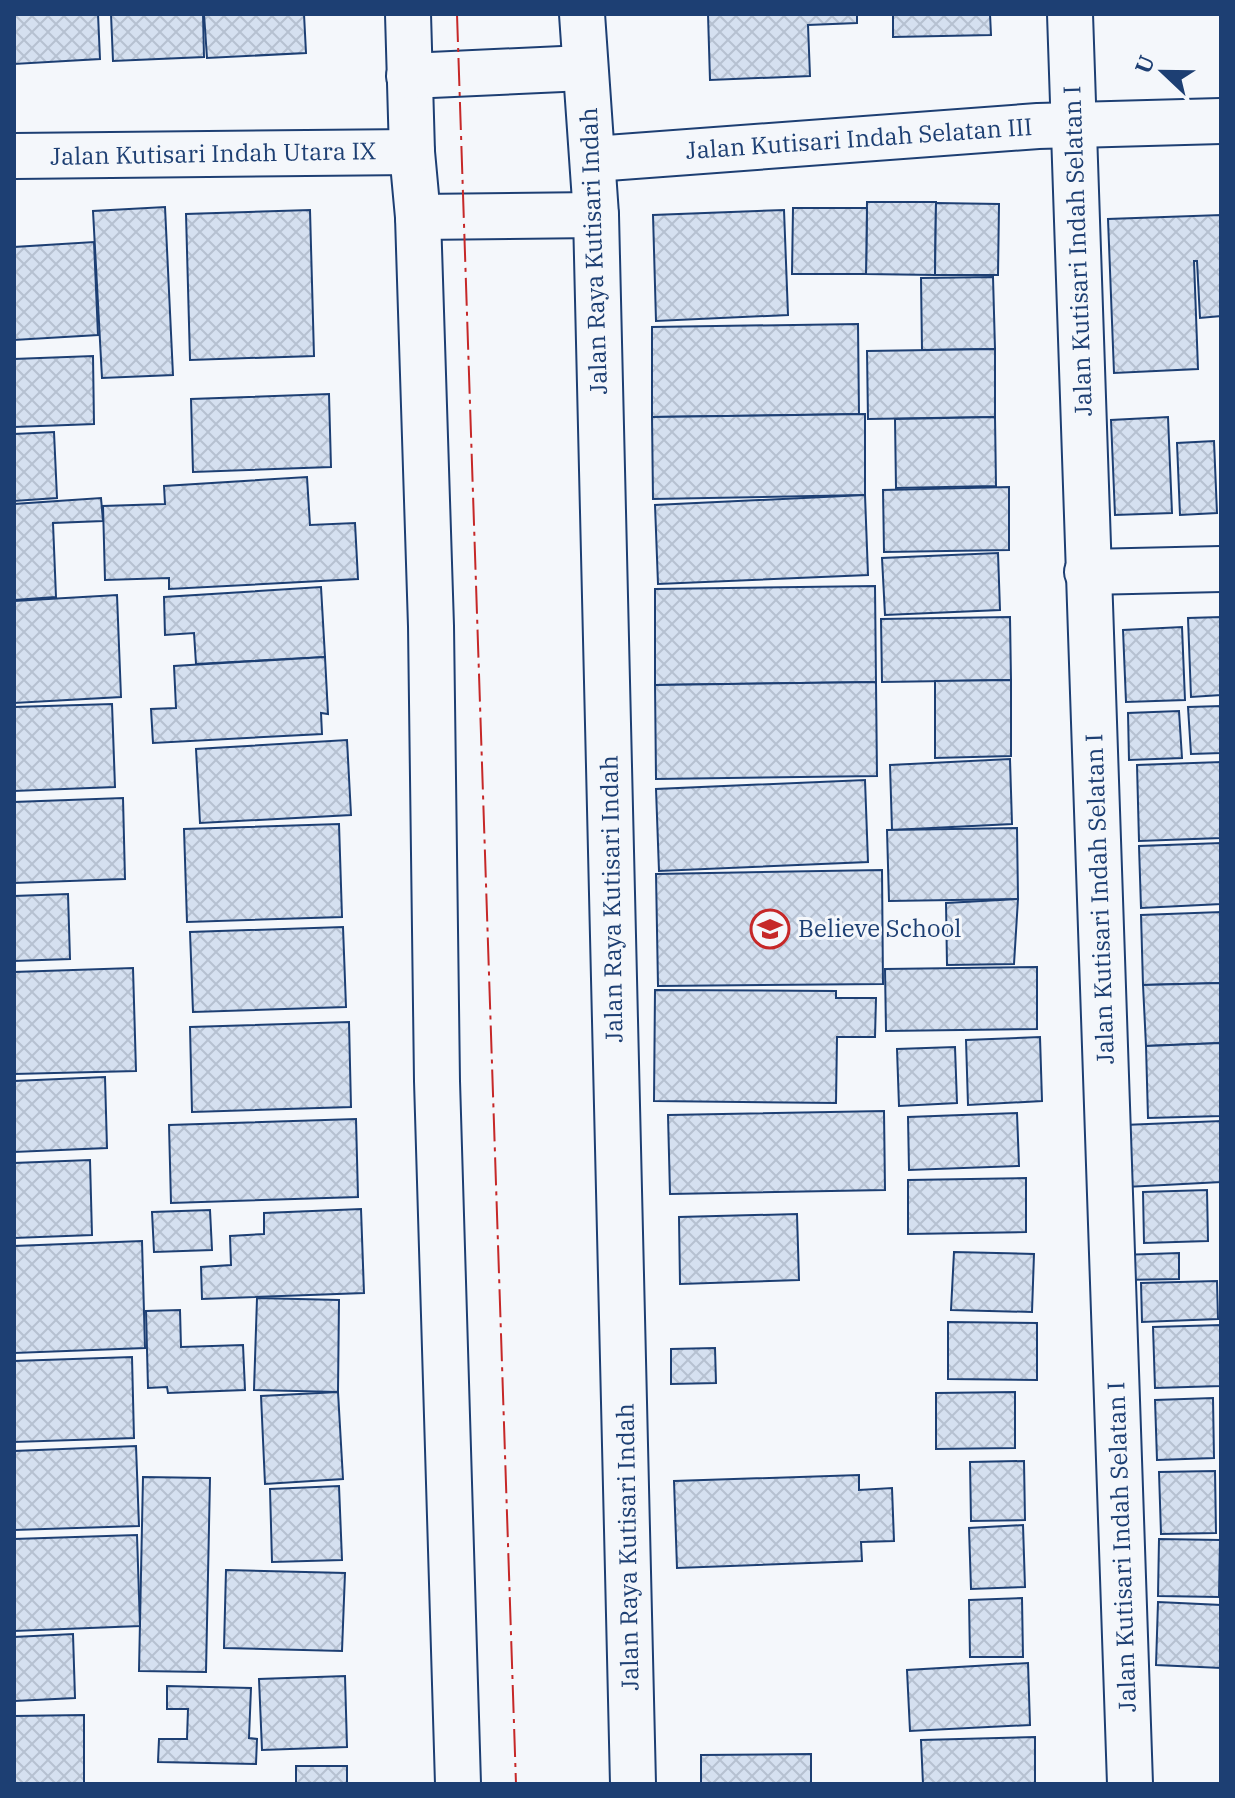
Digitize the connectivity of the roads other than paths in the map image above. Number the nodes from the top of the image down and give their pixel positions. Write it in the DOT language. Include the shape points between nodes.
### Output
graph roads {
  1 [pos="408,14"];
  2 [pos="582,14"];
  3 [pos="1070,14"];
  4 [pos="584,68"];
  5 [pos="409,76"];
  6 [pos="1221,121"];
  7 [pos="1074,124"];
  8 [pos="412,152"];
  9 [pos="14,156"];
  10 [pos="594,159"];
  11 [pos="596,215"];
  12 [pos="418,217"];
  13 [pos="1221,569"];
  14 [pos="1087,572"];
  15 [pos="458,1784"];
  16 [pos="633,1784"];
  17 [pos="1130,1784"];
  1 -- 5 [label="street"];
  2 -- 4 [label="street, Jalan Raya Kutisari Indah"];
  3 -- 7 [label="street, Jalan Kutisari Indah Selatan I"];
  4 -- 5 [label="street"];
  4 -- 10 [label="street, Jalan Raya Kutisari Indah"];
  5 -- 8 [label="street"];
  6 -- 7 [label="street, Jalan Kutisari Indah Selatan III"];
  7 -- 10 [label="street, Jalan Kutisari Indah Selatan III"];
  7 -- 14 [label="street, Jalan Kutisari Indah Selatan I"];
  8 -- 9 [label="street, Jalan Kutisari Indah Utara IX"];
  8 -- 12 [label="street"];
  10 -- 11 [label="street, Jalan Raya Kutisari Indah"];
  11 -- 12 [label="street"];
  11 -- 16 [label="street, Jalan Raya Kutisari Indah"];
  12 -- 15 [label="street"];
  13 -- 14 [label="street"];
  14 -- 17 [label="street, Jalan Kutisari Indah Selatan I"];
}
